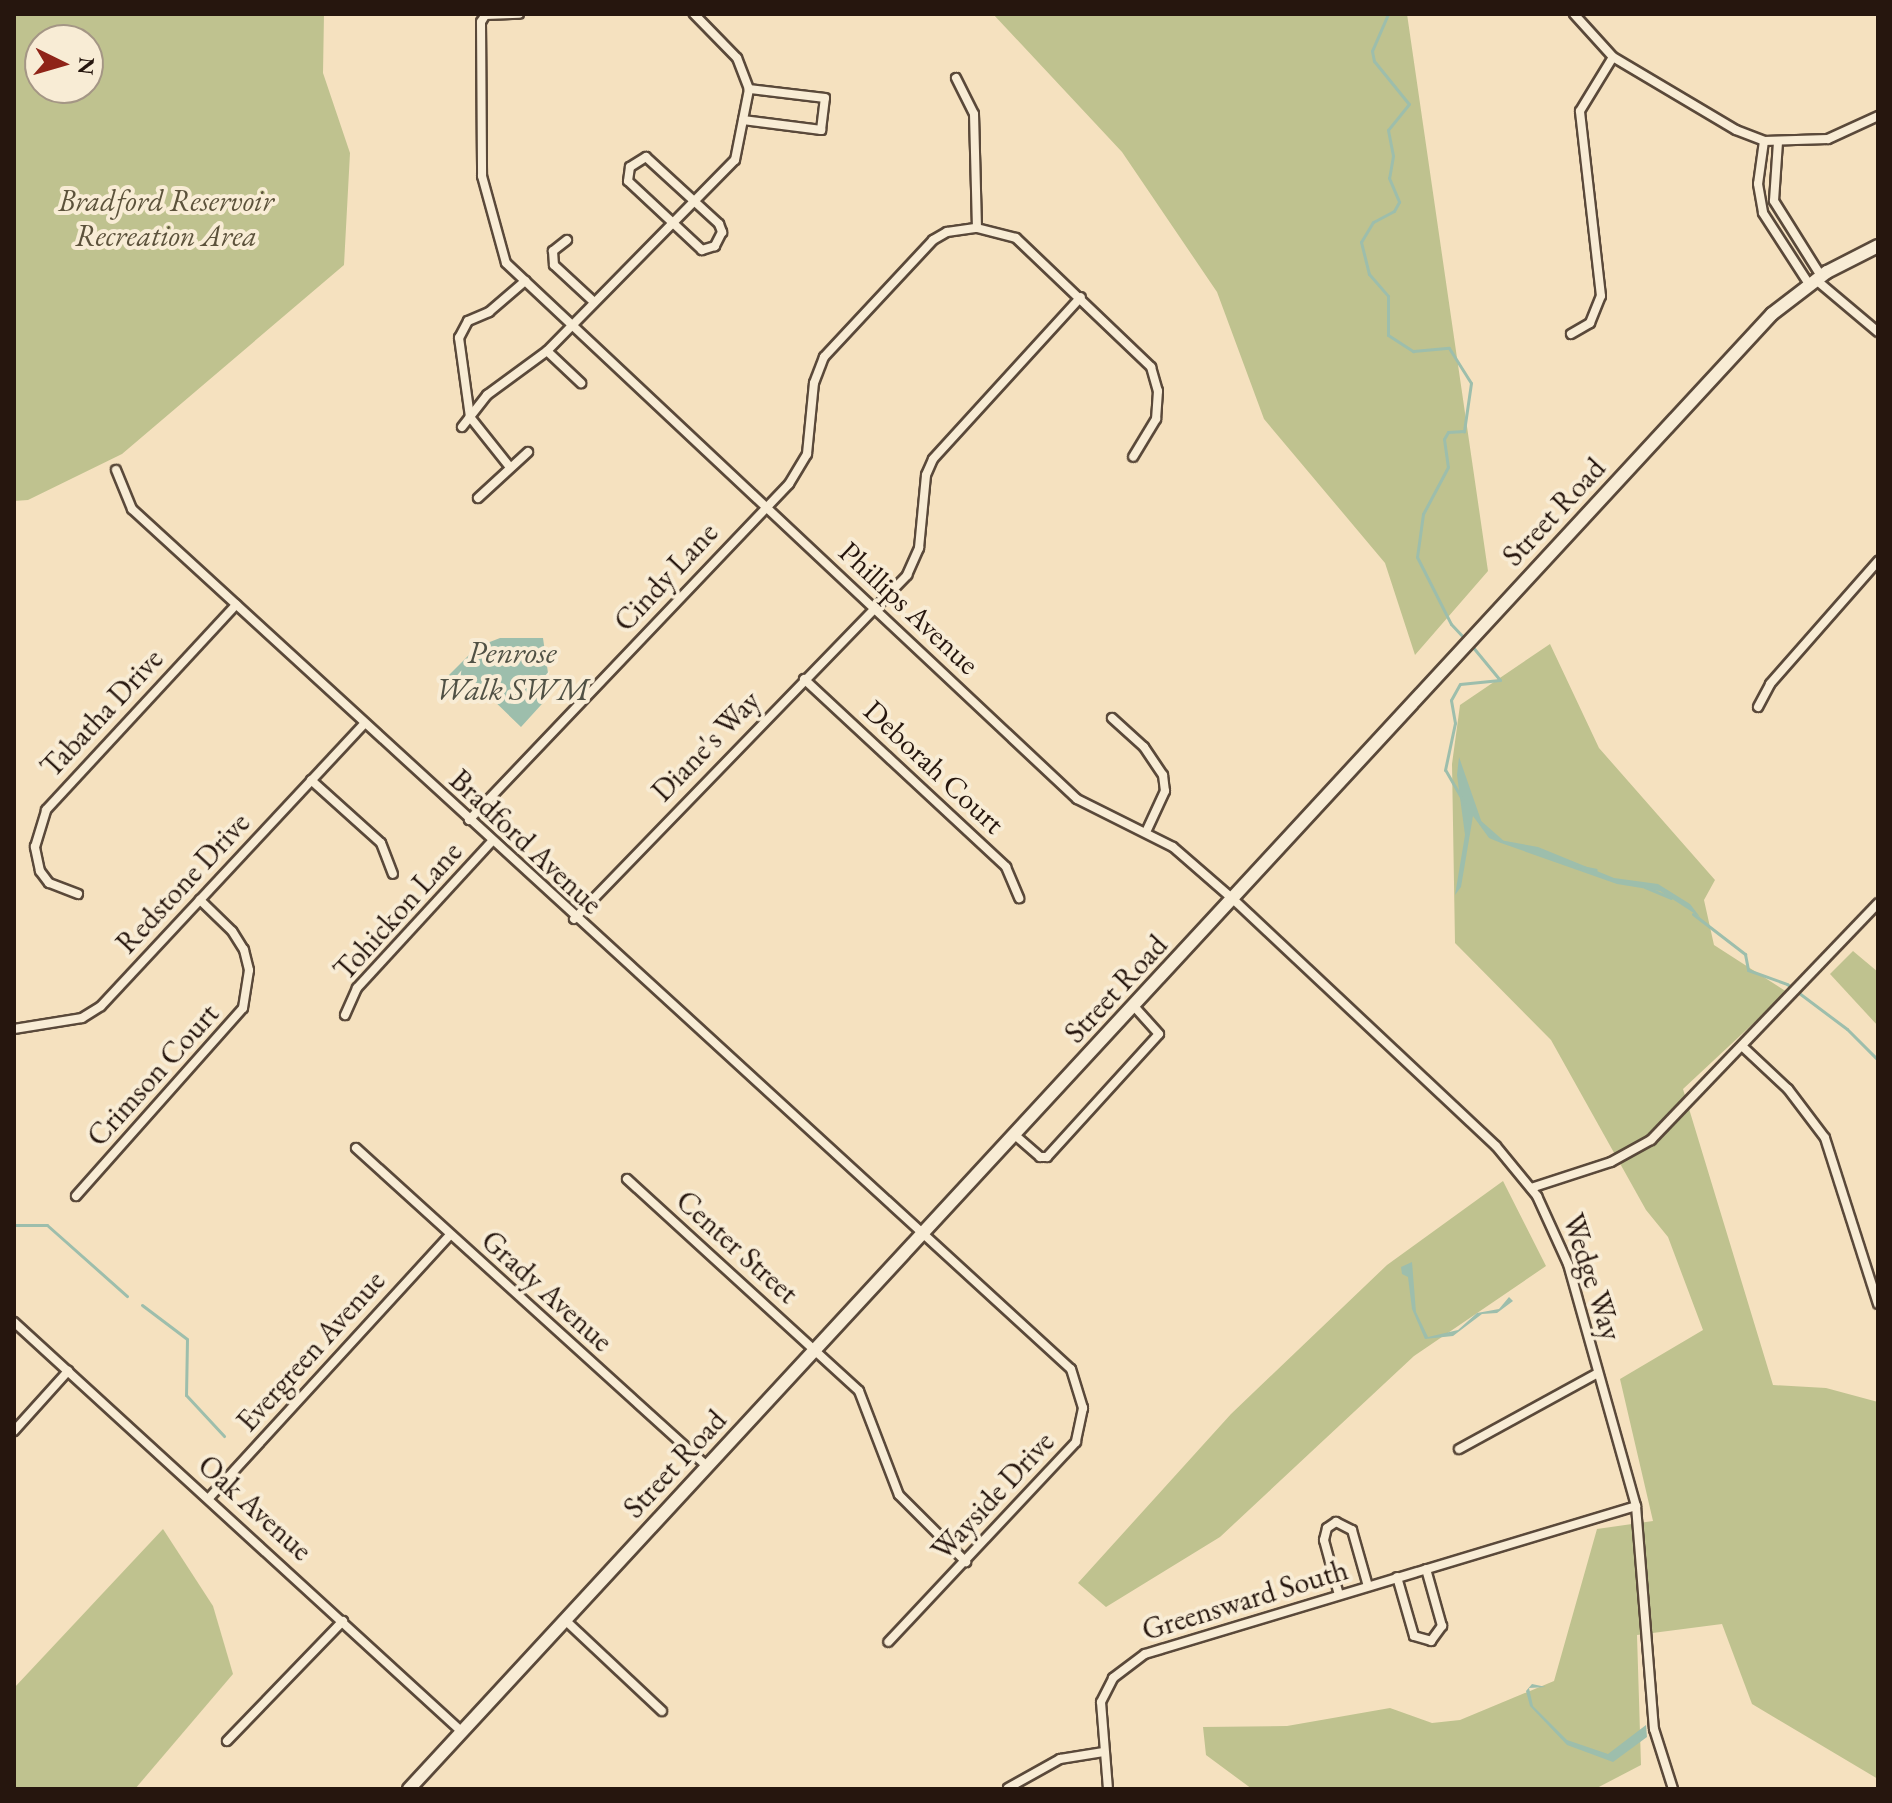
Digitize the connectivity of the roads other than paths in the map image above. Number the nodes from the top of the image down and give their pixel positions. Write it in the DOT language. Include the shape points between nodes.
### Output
graph roads {
  1 [pos="486,14"];
  2 [pos="519,14"];
  3 [pos="694,14"];
  4 [pos="1574,14"];
  5 [pos="1613,57"];
  6 [pos="956,78"];
  7 [pos="749,89"];
  8 [pos="1878,116"];
  9 [pos="743,120"];
  10 [pos="1764,141"];
  11 [pos="1778,142"];
  12 [pos="694,201"];
  13 [pos="672,223"];
  14 [pos="977,228"];
  15 [pos="567,240"];
  16 [pos="1878,246"];
  17 [pos="1815,280"];
  18 [pos="525,281"];
  19 [pos="1081,297"];
  20 [pos="593,301"];
  21 [pos="571,324"];
  22 [pos="1878,332"];
  23 [pos="1571,334"];
  24 [pos="547,351"];
  25 [pos="581,383"];
  26 [pos="470,417"];
  27 [pos="462,427"];
  28 [pos="528,452"];
  29 [pos="1133,457"];
  30 [pos="509,466"];
  31 [pos="116,470"];
  32 [pos="478,498"];
  33 [pos="765,507"];
  34 [pos="1878,561"];
  35 [pos="236,605"];
  36 [pos="873,607"];
  37 [pos="804,679"];
  38 [pos="1758,707"];
  39 [pos="1112,718"];
  40 [pos="363,725"];
  41 [pos="311,780"];
  42 [pos="469,820"];
  43 [pos="1147,830"];
  44 [pos="492,841"];
  45 [pos="393,874"];
  46 [pos="78,894"];
  47 [pos="1019,898"];
  48 [pos="200,900"];
  49 [pos="1234,900"];
  50 [pos="1878,903"];
  51 [pos="574,919"];
  52 [pos="1135,1007"];
  53 [pos="345,1015"];
  54 [pos="14,1029"];
  55 [pos="1742,1046"];
  56 [pos="1016,1136"];
  57 [pos="356,1148"];
  58 [pos="627,1179"];
  59 [pos="1531,1188"];
  60 [pos="76,1196"];
  61 [pos="449,1236"];
  62 [pos="922,1236"];
  63 [pos="1878,1304"];
  64 [pos="14,1322"];
  65 [pos="816,1352"];
  66 [pos="68,1371"];
  67 [pos="1598,1373"];
  68 [pos="14,1431"];
  69 [pos="1459,1449"];
  70 [pos="708,1467"];
  71 [pos="209,1498"];
  72 [pos="1636,1506"];
  73 [pos="966,1562"];
  74 [pos="1426,1569"];
  75 [pos="1397,1577"];
  76 [pos="1368,1586"];
  77 [pos="1339,1595"];
  78 [pos="565,1620"];
  79 [pos="343,1621"];
  80 [pos="888,1642"];
  81 [pos="662,1711"];
  82 [pos="462,1732"];
  83 [pos="227,1741"];
  84 [pos="1103,1752"];
  85 [pos="1008,1788"];
  86 [pos="409,1789"];
  87 [pos="1108,1789"];
  88 [pos="1673,1789"];
  1 -- 2 [label="street"];
  1 -- 18 [label="street, Phillips Avenue" via="481,22 482,176 506,263"];
  3 -- 7 [label="street" via="737,58"];
  4 -- 5 [label="street"];
  5 -- 10 [label="street"];
  5 -- 23 [label="street" via="1580,111 1601,296 1590,323"];
  6 -- 14 [label="street" via="974,114"];
  7 -- 9 [label="street"];
  7 -- 9 [label="street" via="825,98 821,130"];
  8 -- 11 [label="street" via="1828,139"];
  9 -- 12 [label="street" via="735,160"];
  10 -- 11 [label="street"];
  10 -- 17 [label="street" via="1758,184 1763,213"];
  11 -- 17 [label="street" via="1774,201"];
  12 -- 13 [label="street"];
  12 -- 13 [label="street" via="719,224 722,232 715,246 702,250"];
  12 -- 13 [label="street" via="646,157 630,167 628,181"];
  13 -- 20 [label="street"];
  14 -- 19 [label="street" via="1016,238"];
  14 -- 33 [label="street, Cindy Lane" via="933,240 824,357 814,383 807,454 789,484"];
  15 -- 20 [label="street" via="553,251 554,265"];
  16 -- 17 [label="main road, Street Road"];
  17 -- 22 [label="street"];
  17 -- 49 [label="main road, Street Road" via="1772,314"];
  18 -- 21 [label="street, Phillips Avenue"];
  18 -- 26 [label="street" via="462,330"];
  19 -- 29 [label="street" via="1127,340 1156,380 1156,419"];
  19 -- 36 [label="street, Diane's Way" via="933,459 926,475 916,561"];
  20 -- 21 [label="street"];
  21 -- 24 [label="street"];
  21 -- 33 [label="street, Phillips Avenue"];
  24 -- 25 [label="street"];
  24 -- 26 [label="street" via="487,395"];
  26 -- 27 [label="street"];
  26 -- 30 [label="street"];
  28 -- 30 [label="street"];
  30 -- 32 [label="street"];
  31 -- 35 [label="street, Bradford Avenue" via="132,509"];
  33 -- 36 [label="street, Phillips Avenue"];
  33 -- 42 [label="street, Cindy Lane"];
  34 -- 38 [label="street" via="1770,684"];
  35 -- 40 [label="street, Bradford Avenue"];
  35 -- 46 [label="street, Tabatha Drive" via="46,810 35,847 40,871 49,883"];
  36 -- 37 [label="street, Diane's Way"];
  36 -- 43 [label="street, Phillips Avenue" via="1077,799"];
  37 -- 47 [label="street, Deborah Court" via="1006,867"];
  37 -- 51 [label="street, Diane's Way"];
  39 -- 43 [label="street" via="1144,747 1163,775 1165,791"];
  40 -- 41 [label="street, Redstone Drive"];
  40 -- 42 [label="street, Bradford Avenue"];
  41 -- 45 [label="street" via="381,843"];
  41 -- 48 [label="street, Redstone Drive"];
  42 -- 44 [label="street, Bradford Avenue"];
  43 -- 49 [label="street, Phillips Avenue"];
  44 -- 51 [label="street, Bradford Avenue"];
  44 -- 53 [label="street, Tohickon Lane" via="357,988"];
  48 -- 54 [label="street, Redstone Drive" via="89,1015"];
  48 -- 60 [label="street, Crimson Court" via="244,950 249,970 243,1008"];
  49 -- 52 [label="main road, Street Road"];
  49 -- 59 [label="street, Wedge Way" via="1496,1146"];
  50 -- 55 [label="street"];
  51 -- 62 [label="street, Bradford Avenue"];
  52 -- 56 [label="main road, Street Road"];
  52 -- 56 [label="street" via="1159,1034 1047,1157"];
  55 -- 59 [label="street" via="1641,1148"];
  55 -- 63 [label="street" via="1788,1089 1825,1138"];
  56 -- 62 [label="main road, Street Road"];
  57 -- 61 [label="street, Grady Avenue"];
  58 -- 65 [label="street, Center Street"];
  59 -- 67 [label="street, Wedge Way" via="1568,1264"];
  61 -- 70 [label="street, Grady Avenue"];
  61 -- 71 [label="street, Evergreen Avenue"];
  62 -- 65 [label="main road, Street Road"];
  62 -- 73 [label="street, Wayside Drive" via="1063,1360 1081,1395 1076,1442"];
  64 -- 66 [label="street, Oak Avenue"];
  65 -- 70 [label="main road, Street Road"];
  65 -- 73 [label="street, Center Street" via="864,1399 907,1506"];
  66 -- 68 [label="street"];
  66 -- 71 [label="street, Oak Avenue"];
  67 -- 69 [label="street"];
  67 -- 72 [label="street, Wedge Way"];
  70 -- 78 [label="main road, Street Road"];
  71 -- 79 [label="street, Oak Avenue"];
  72 -- 74 [label="street"];
  72 -- 88 [label="street, Wedge Way" via="1654,1729"];
  73 -- 80 [label="street, Wayside Drive"];
  74 -- 75 [label="street"];
  74 -- 75 [label="street" via="1442,1626 1431,1641 1414,1636"];
  75 -- 76 [label="street, Greensward South"];
  76 -- 77 [label="street, Greensward South"];
  76 -- 77 [label="street" via="1352,1530 1336,1522 1327,1528 1324,1540"];
  77 -- 84 [label="street, Greensward South" via="1133,1661 1113,1678 1101,1702"];
  78 -- 81 [label="street"];
  78 -- 82 [label="main road, Street Road"];
  79 -- 82 [label="street, Oak Avenue"];
  79 -- 83 [label="street"];
  82 -- 86 [label="main road, Street Road"];
  84 -- 85 [label="street" via="1060,1759"];
  84 -- 87 [label="street, Greensward South"];
}
